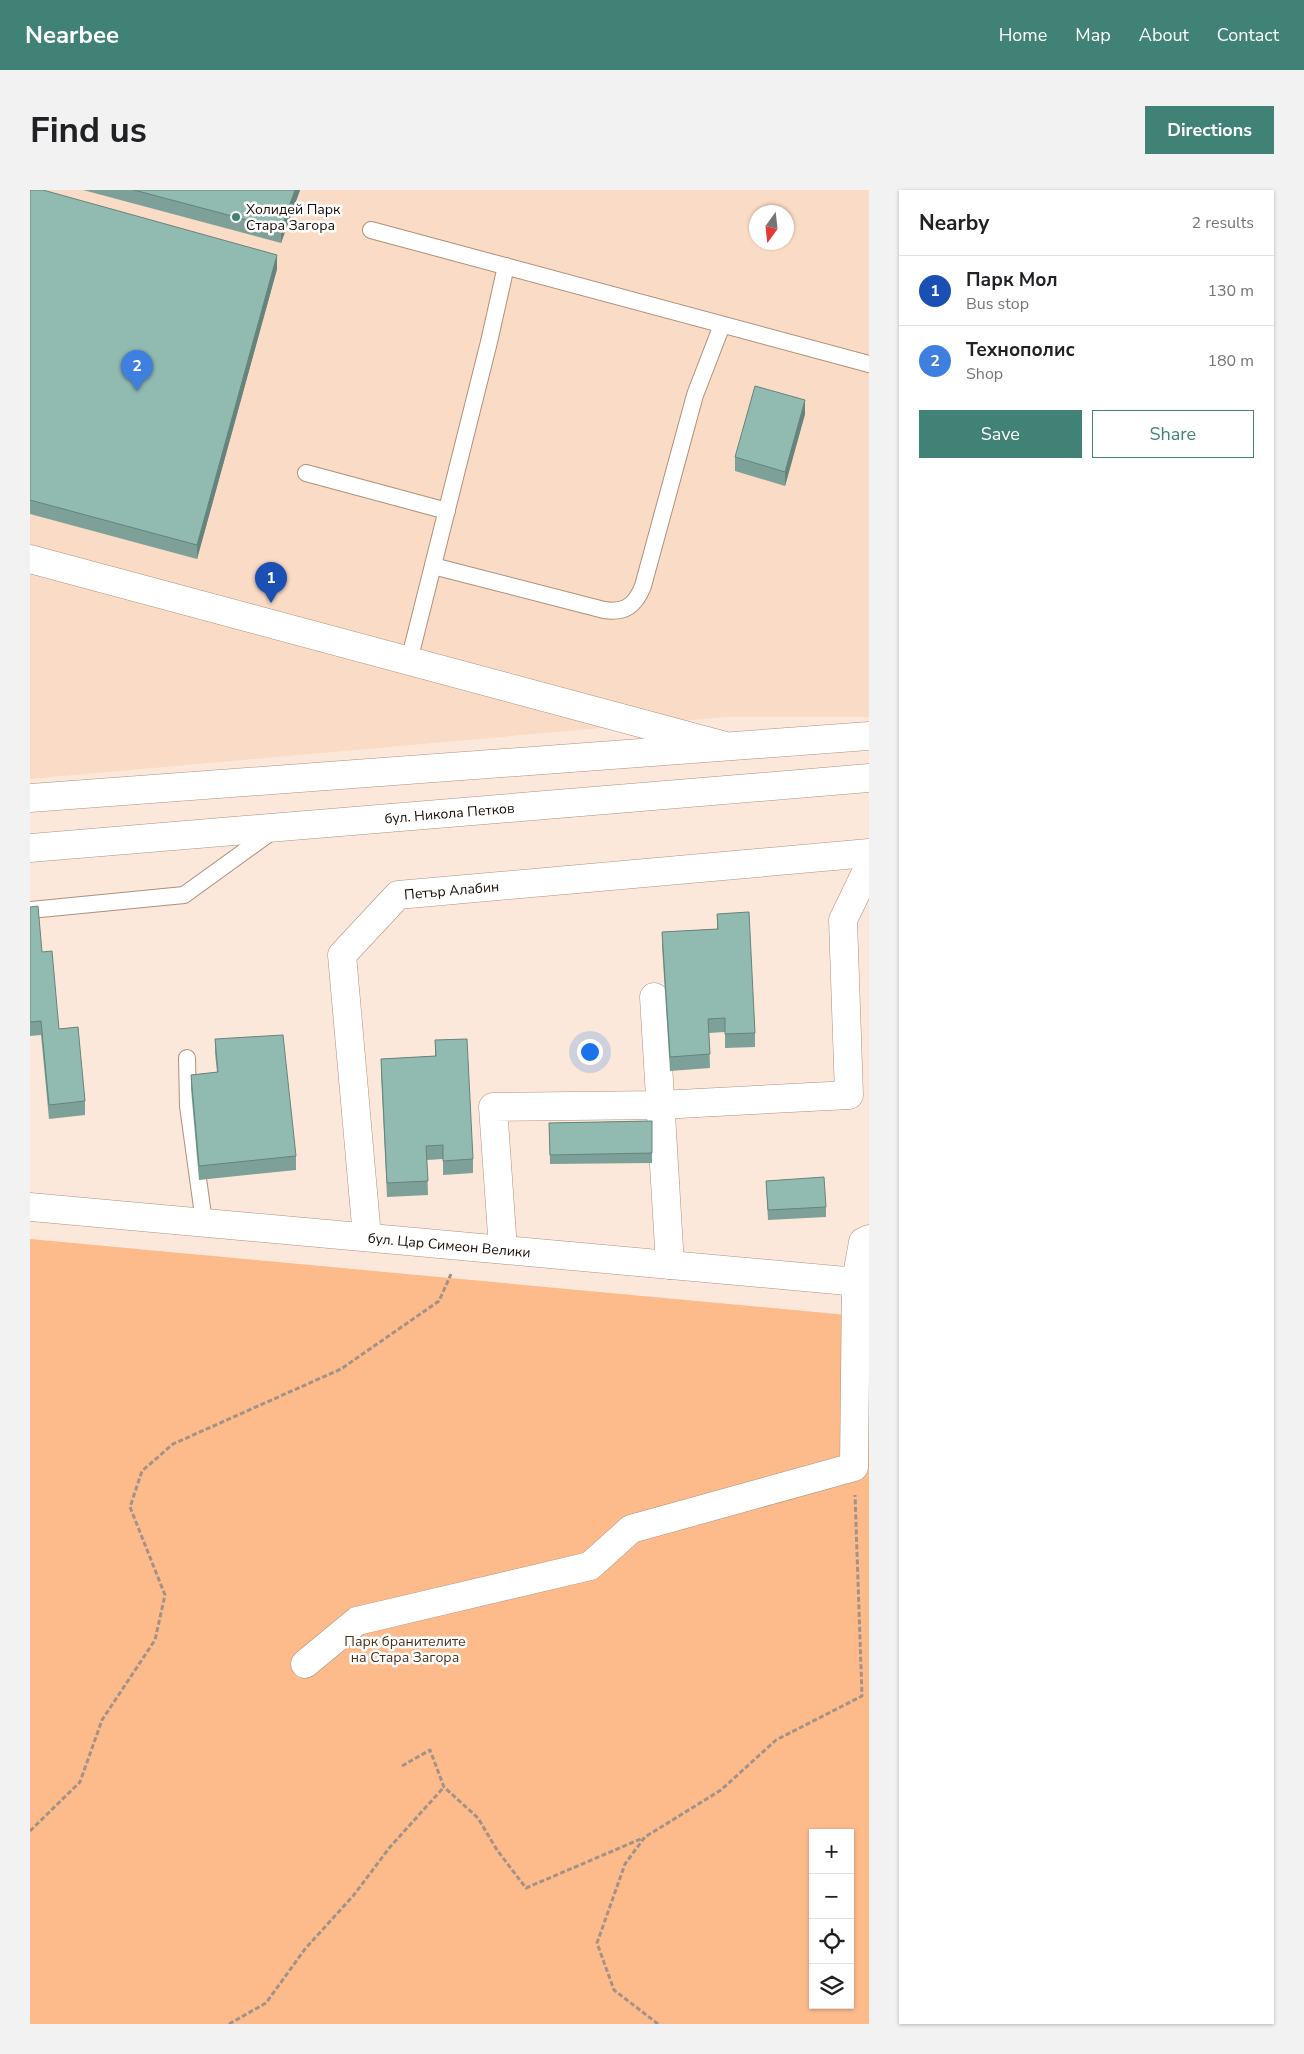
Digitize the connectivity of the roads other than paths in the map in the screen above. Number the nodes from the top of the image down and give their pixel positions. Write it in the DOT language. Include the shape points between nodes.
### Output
graph roads {
  1 [pos="371,230"];
  2 [pos="506,266"];
  3 [pos="722,325"];
  4 [pos="869,364"];
  5 [pos="306,473"];
  6 [pos="447,511"];
  7 [pos="30,559"];
  8 [pos="433,566"];
  9 [pos="409,661"];
  10 [pos="869,736"];
  11 [pos="728,747"];
  12 [pos="869,778"];
  13 [pos="30,798"];
  14 [pos="277,828"];
  15 [pos="30,848"];
  16 [pos="869,853"];
  17 [pos="869,866"];
  18 [pos="30,910"];
  19 [pos="654,997"];
  20 [pos="187,1058"];
  21 [pos="660,1105"];
  22 [pos="30,1207"];
  23 [pos="204,1222"];
  24 [pos="367,1237"];
  25 [pos="869,1239"];
  26 [pos="503,1249"];
  27 [pos="670,1265"];
  28 [pos="862,1282"];
  29 [pos="305,1664"];
  1 -- 2 [label="lane"];
  2 -- 3 [label="lane"];
  2 -- 6 [label="lane"];
  3 -- 4 [label="lane"];
  3 -- 8 [label="lane" via="695,394 643,586 634,604 624,610 604,610"];
  5 -- 6 [label="lane"];
  6 -- 8 [label="lane"];
  7 -- 9 [label="street"];
  8 -- 9 [label="lane"];
  9 -- 11 [label="street"];
  10 -- 11 [label="street"];
  11 -- 13 [label="street"];
  12 -- 14 [label="street, бул. Никола Петков"];
  14 -- 15 [label="street, бул. Никола Петков"];
  14 -- 18 [label="lane" via="184,895"];
  16 -- 24 [label="street, Петър Алабин" via="398,895 342,955"];
  17 -- 21 [label="street" via="843,920 849,1095"];
  19 -- 21 [label="street"];
  20 -- 23 [label="lane" via="188,1106"];
  21 -- 26 [label="street" via="493,1106"];
  21 -- 27 [label="street"];
  22 -- 23 [label="street, бул. Цар Симеон Велики"];
  23 -- 24 [label="street, бул. Цар Симеон Велики"];
  24 -- 26 [label="street, бул. Цар Симеон Велики"];
  25 -- 28 [label="street" via="863,1242"];
  26 -- 27 [label="street, бул. Цар Симеон Велики"];
  27 -- 28 [label="street, бул. Цар Симеон Велики"];
  28 -- 29 [label="street" via="854,1467 631,1529 590,1566 357,1621"];
}
